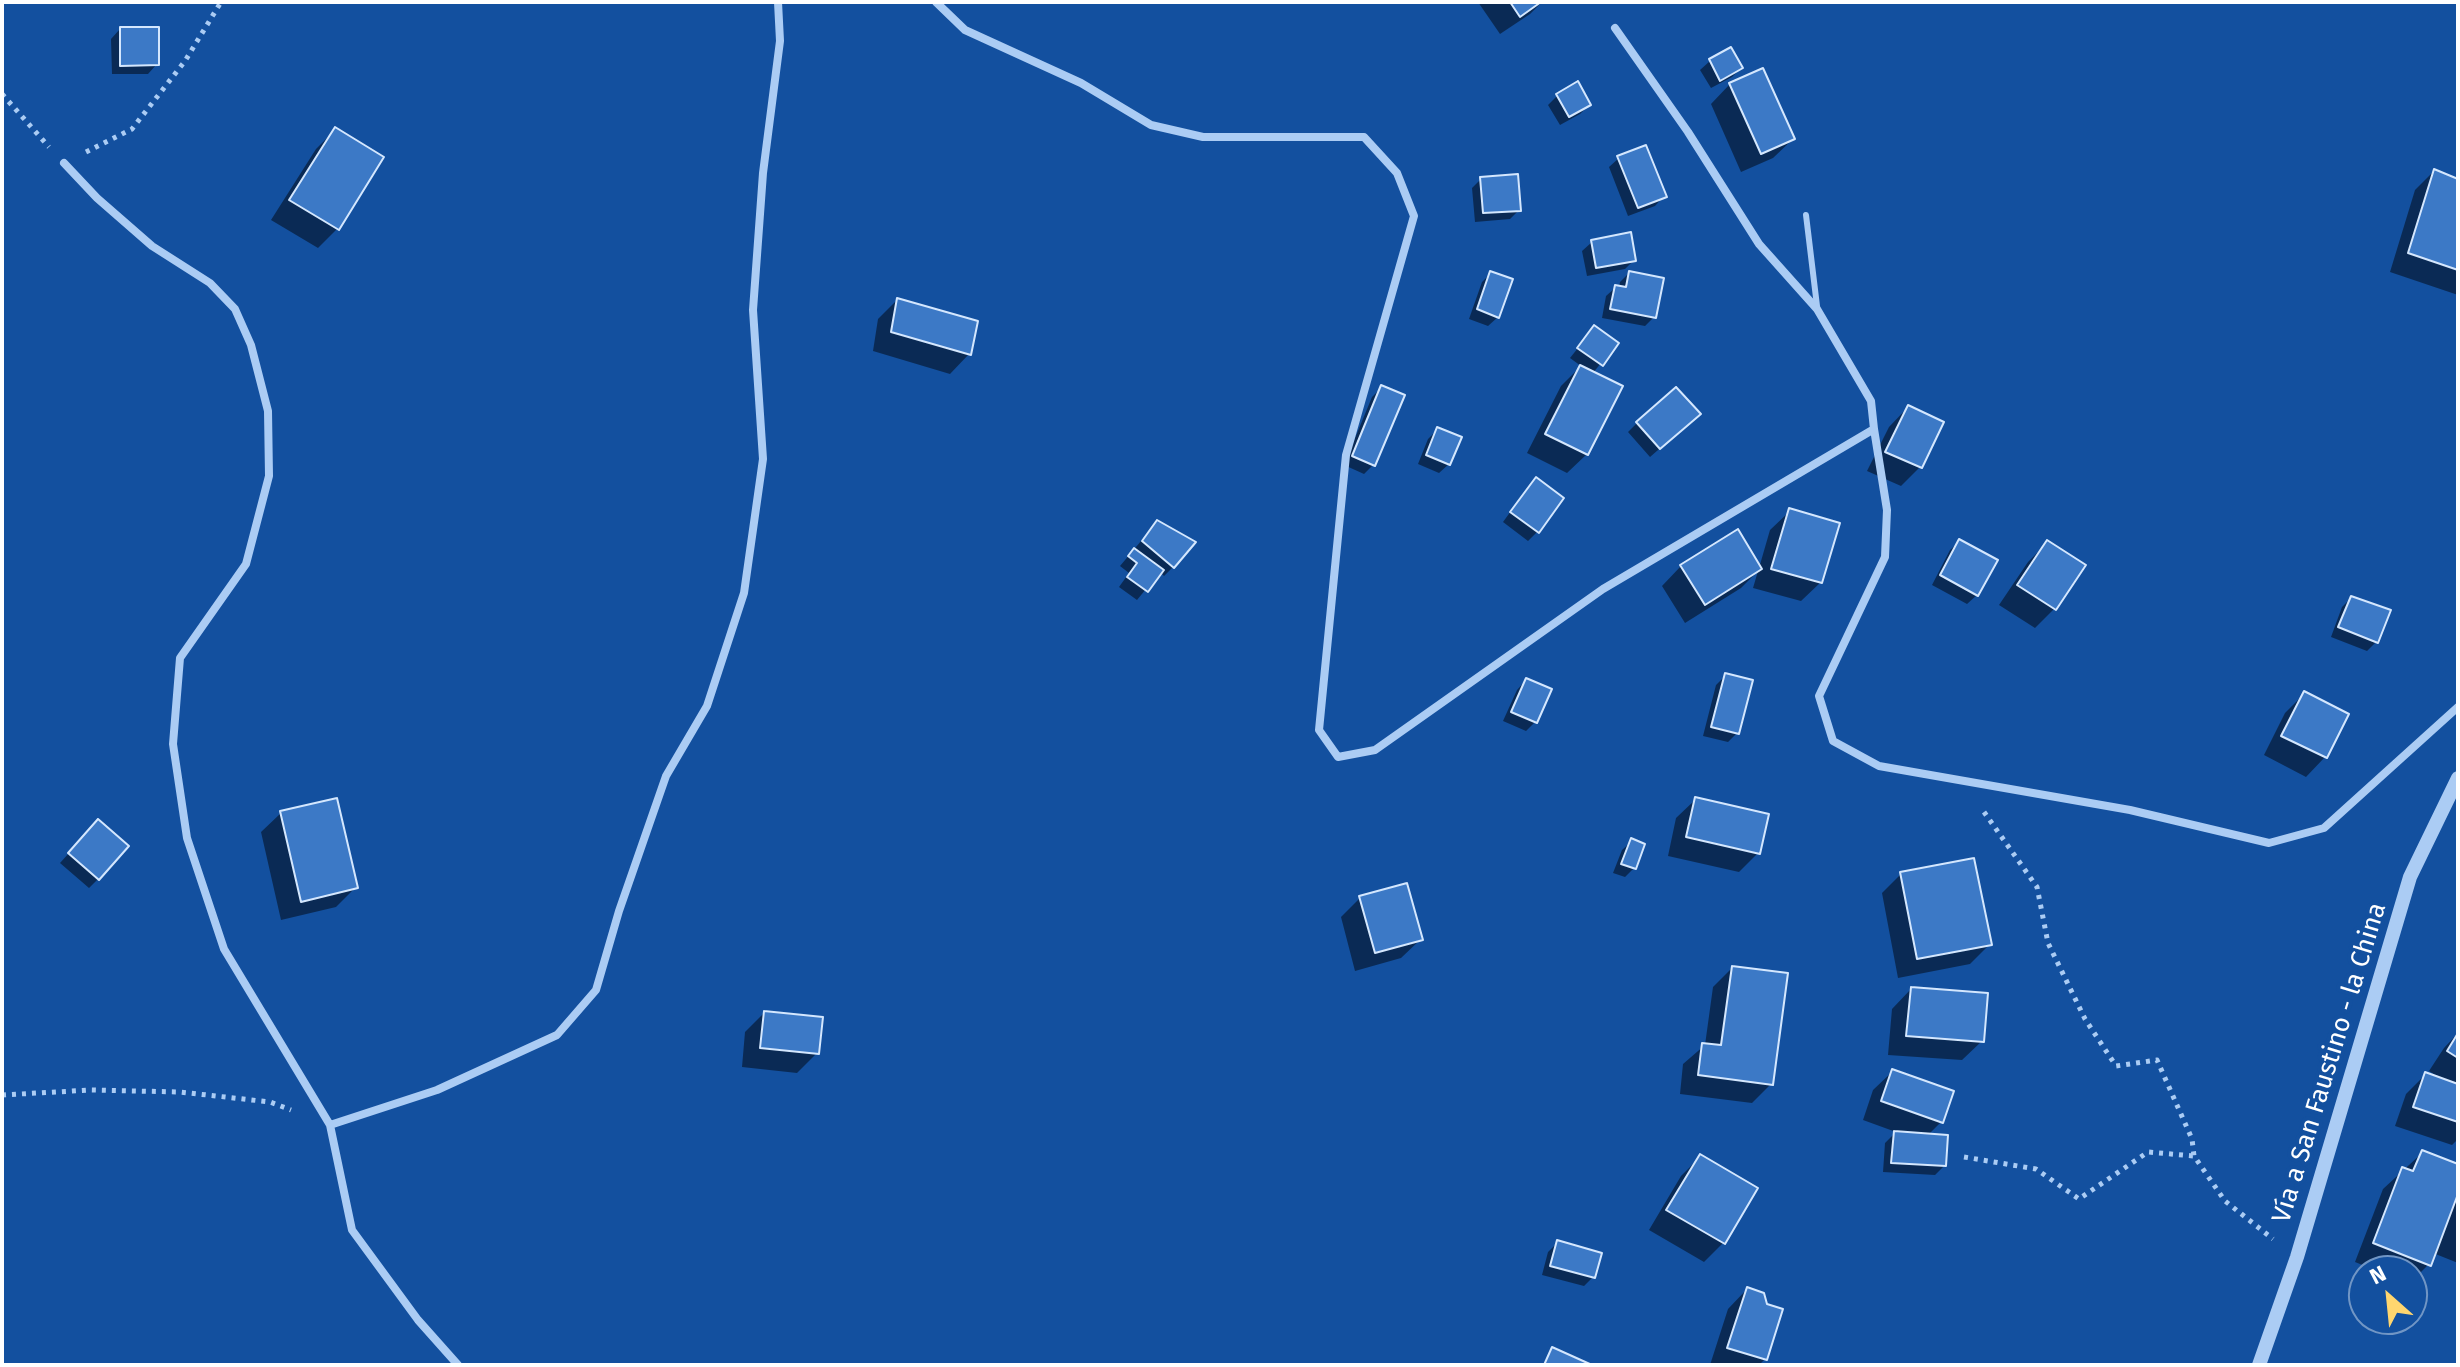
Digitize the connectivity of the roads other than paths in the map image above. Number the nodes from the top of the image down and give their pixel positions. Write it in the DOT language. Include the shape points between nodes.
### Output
graph roads {
  1 [pos="778,2"];
  2 [pos="936,2"];
  3 [pos="1615,28"];
  4 [pos="64,163"];
  5 [pos="1806,215"];
  6 [pos="1817,309"];
  7 [pos="1874,429"];
  8 [pos="2458,707"];
  9 [pos="2458,778"];
  10 [pos="330,1125"];
  11 [pos="458,1365"];
  12 [pos="2259,1365"];
  1 -- 10 [label="street" via="780,41 753,310 763,459 744,593 707,706 666,776 596,990 557,1035 437,1090"];
  2 -- 7 [label="street" via="965,30 1081,83 1151,125 1203,137 1364,137 1397,173 1414,216 1346,455 1319,730 1338,757 1375,750 1603,589"];
  3 -- 6 [label="street" via="1759,244"];
  4 -- 10 [label="street" via="152,246 210,283 235,309 251,345 268,411 269,476 246,564 180,658 173,744 187,838 224,949"];
  5 -- 6 [label="lane"];
  6 -- 7 [label="street" via="1871,401"];
  7 -- 8 [label="street" via="1887,510 1885,557 1819,696 1833,741 1879,766 2130,810 2269,843 2324,828"];
  9 -- 12 [label="street, Vía a San Faustino - la China" via="2410,877 2297,1257"];
  10 -- 11 [label="street" via="352,1230"];
}
